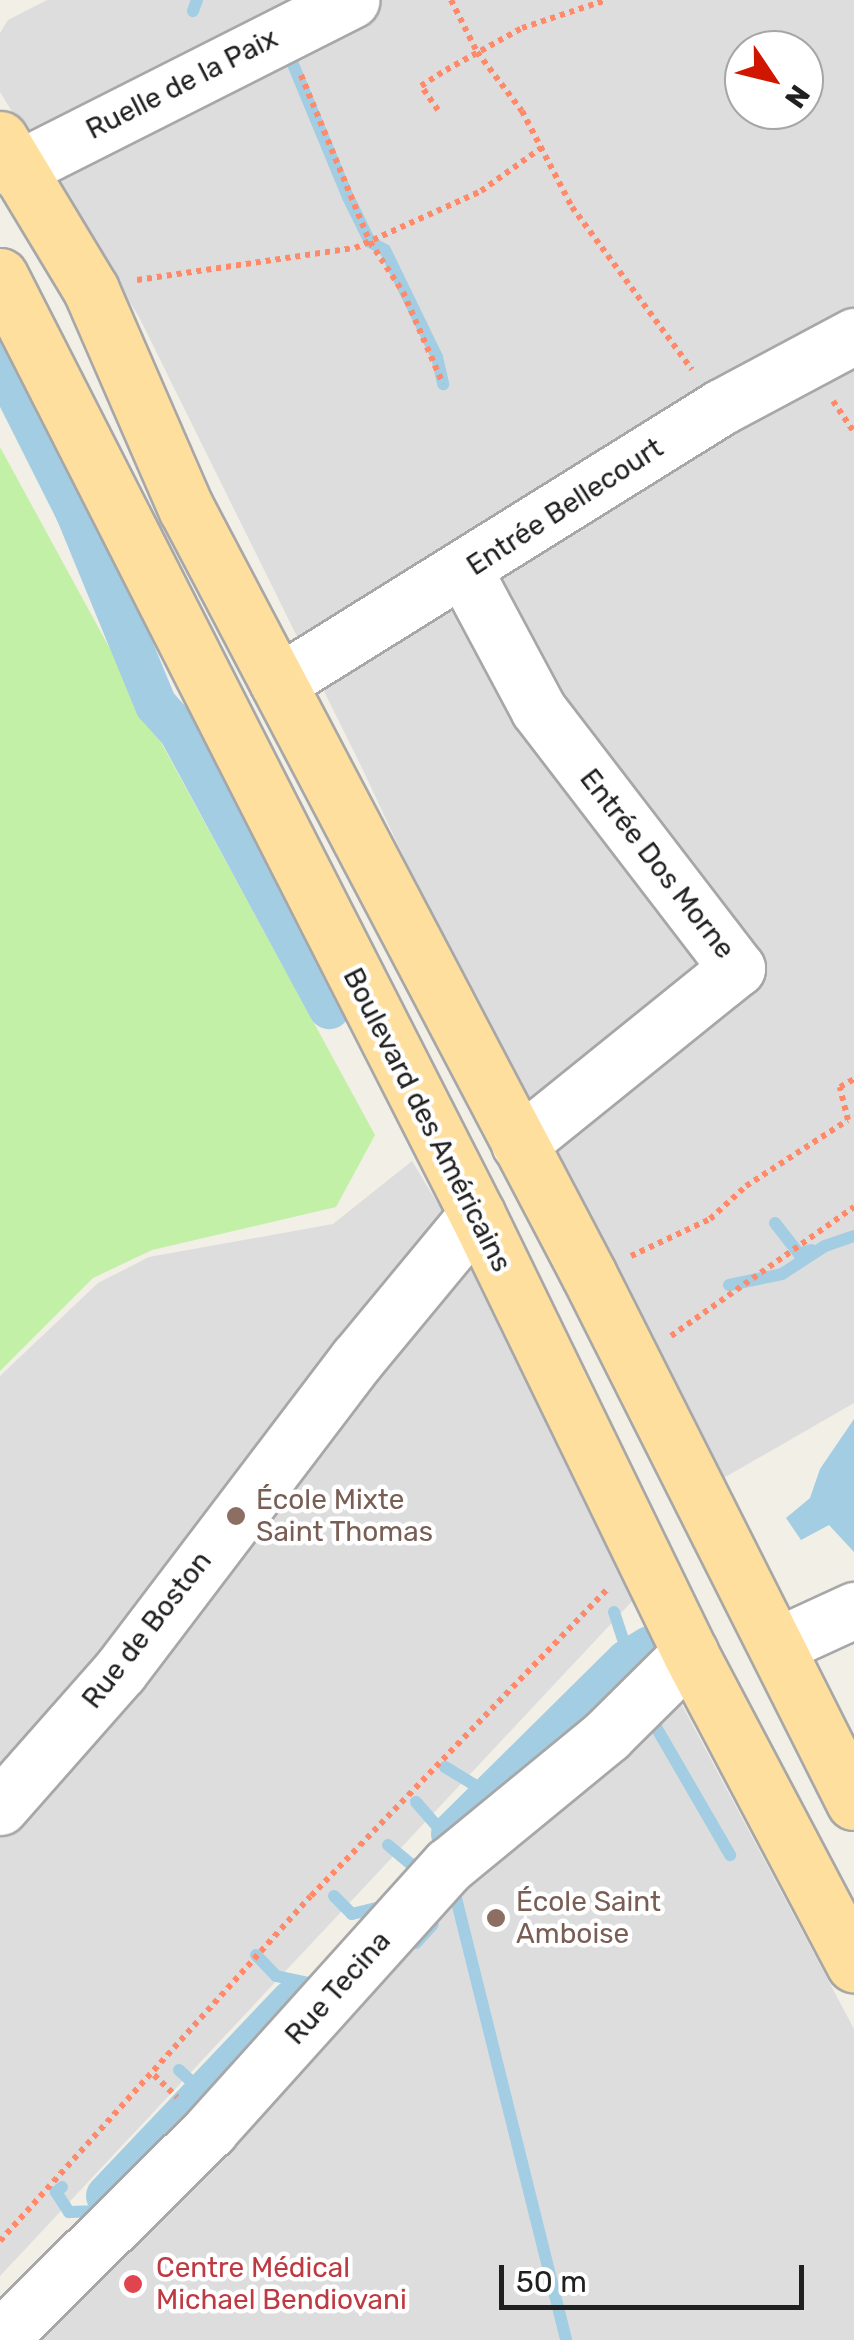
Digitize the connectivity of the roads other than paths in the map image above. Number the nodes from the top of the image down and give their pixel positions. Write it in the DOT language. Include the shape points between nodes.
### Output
graph roads {
  1 [pos="351,0"];
  2 [pos="8,155"];
  3 [pos="0,276"];
  4 [pos="854,336"];
  5 [pos="465,572"];
  6 [pos="278,683"];
  7 [pos="519,1144"];
  8 [pos="477,1214"];
  9 [pos="854,1610"];
  10 [pos="778,1645"];
  11 [pos="690,1653"];
  12 [pos="854,1802"];
  13 [pos="0,1808"];
  14 [pos="854,1964"];
  15 [pos="0,2338"];
  1 -- 2 [label="street, Ruelle de la Paix"];
  2 -- 6 [label="main road" via="92,290 186,508"];
  3 -- 8 [label="main road, Boulevard des Américains"];
  4 -- 5 [label="street, Entrée Bellecourt" via="722,407"];
  5 -- 6 [label="street, Entrée Bellecourt"];
  5 -- 7 [label="street, Entrée Dos Morne" via="538,709 737,968"];
  6 -- 7 [label="main road"];
  7 -- 10 [label="main road"];
  8 -- 11 [label="main road, Boulevard des Américains"];
  8 -- 13 [label="street, Rue de Boston" via="345,1374 120,1671"];
  9 -- 10 [label="street"];
  10 -- 12 [label="main road"];
  11 -- 14 [label="main road, Boulevard des Américains"];
  11 -- 15 [label="street, Rue Tecina" via="608,1735 449,1865 210,2130"];
}
